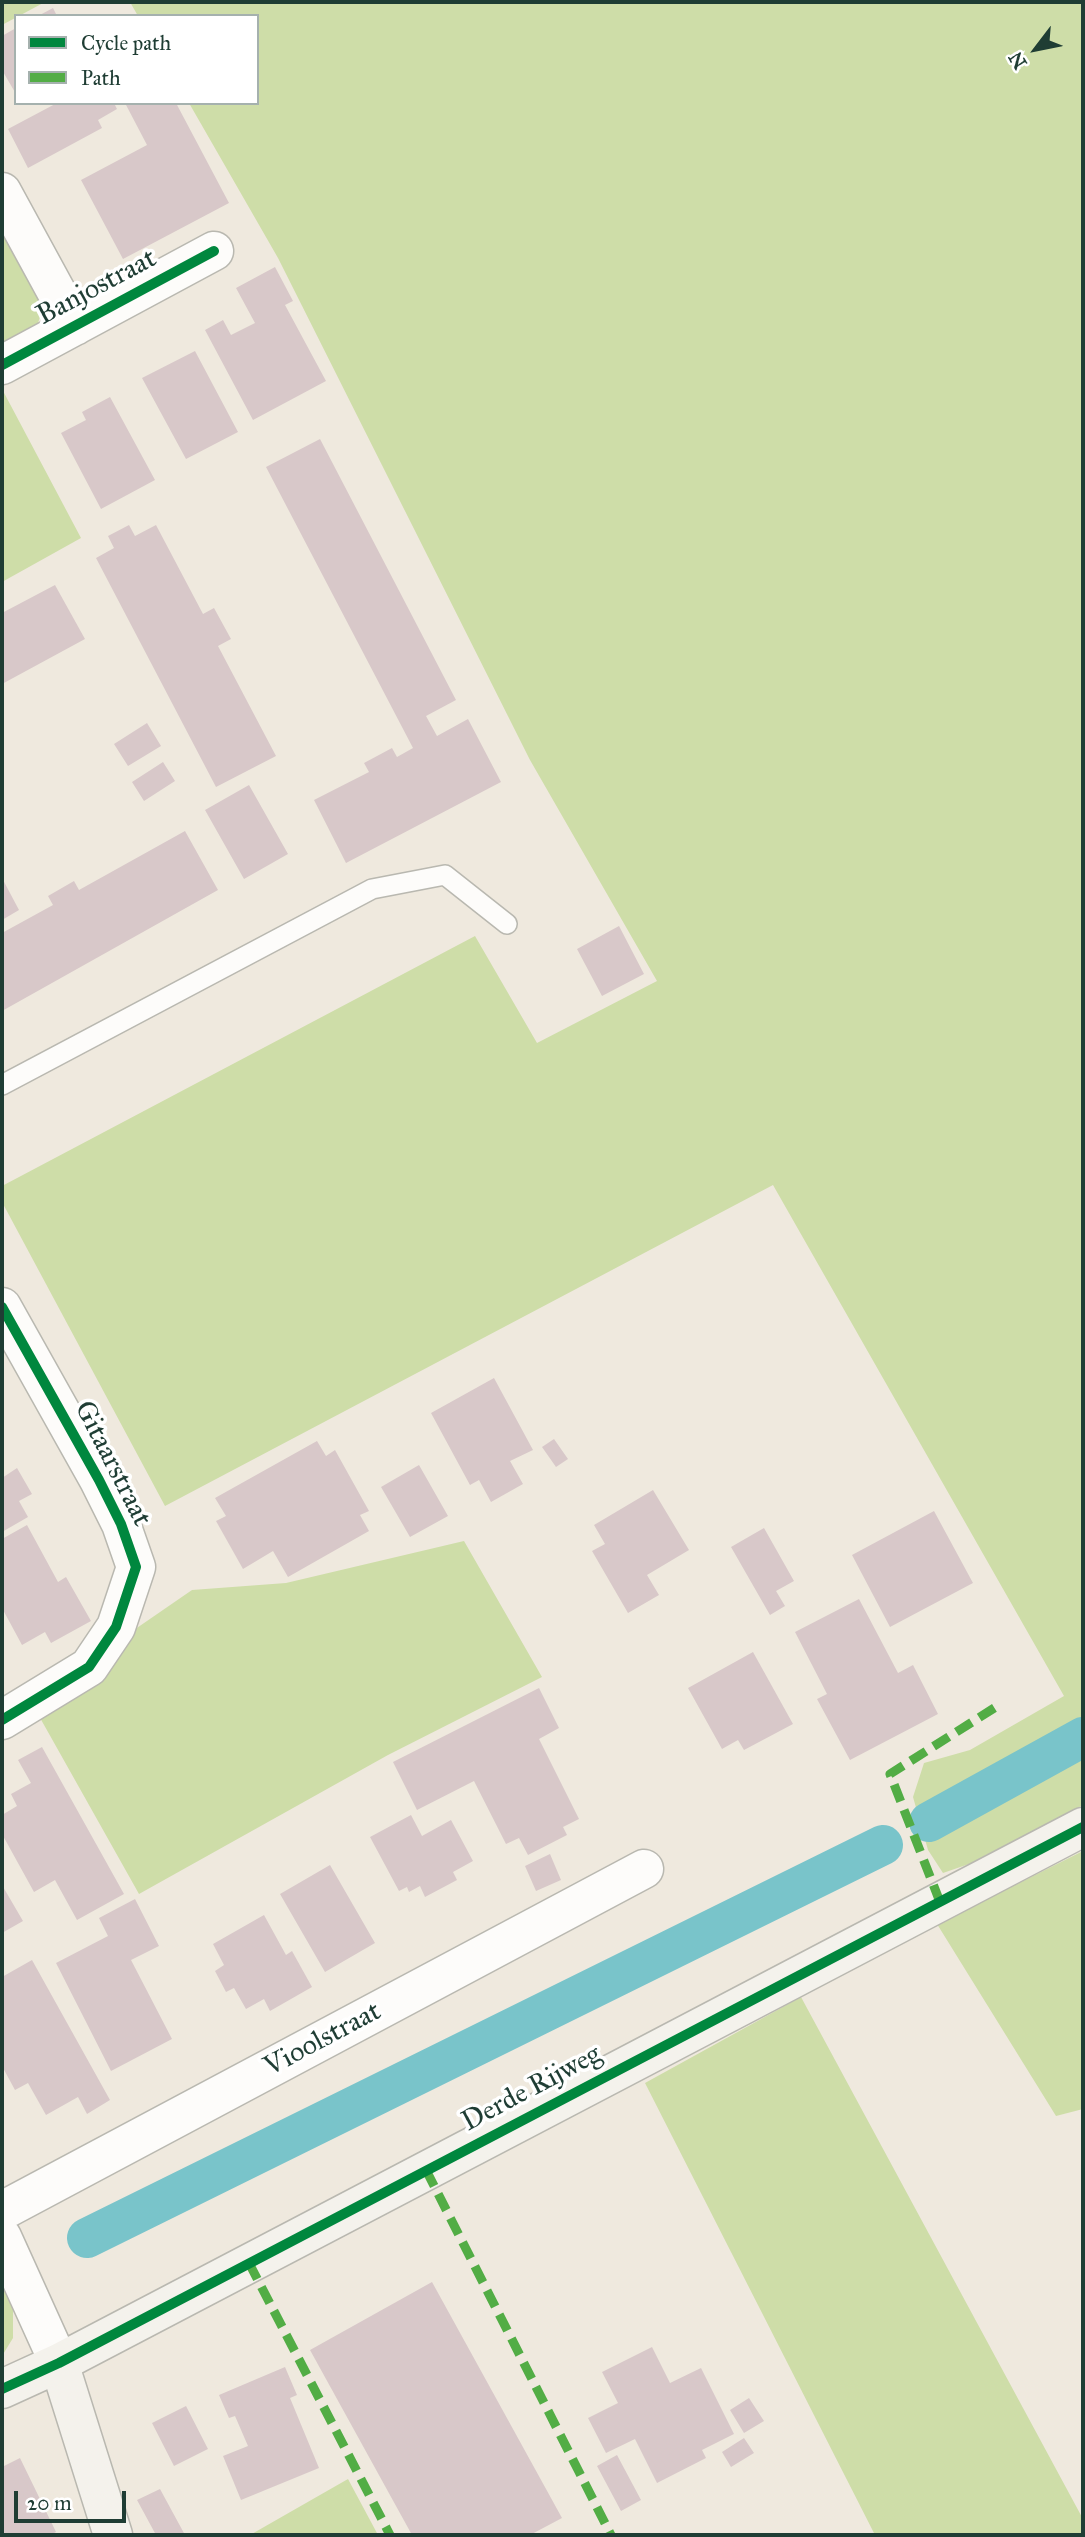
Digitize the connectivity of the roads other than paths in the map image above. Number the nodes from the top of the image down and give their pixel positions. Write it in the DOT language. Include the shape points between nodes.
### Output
graph roads {
  1 [pos="2,192"];
  2 [pos="214,251"];
  3 [pos="75,326"];
  4 [pos="2,365"];
  5 [pos="507,924"];
  6 [pos="2,1085"];
  7 [pos="2,1307"];
  8 [pos="2,1720"];
  9 [pos="1083,1827"];
  10 [pos="644,1869"];
  11 [pos="2,2211"];
  12 [pos="2,2237"];
  13 [pos="59,2362"];
  14 [pos="2,2389"];
  15 [pos="113,2535"];
  1 -- 3 [label="street"];
  2 -- 3 [label="street, Banjostraat"];
  3 -- 4 [label="street, Banjostraat"];
  5 -- 6 [label="lane" via="444,874 372,890"];
  7 -- 8 [label="street, Gitaarstraat" via="99,1480 136,1567 116,1627 89,1667"];
  9 -- 13 [label="street, Derde Rijweg"];
  10 -- 11 [label="street, Vioolstraat"];
  12 -- 13 [label="street"];
  13 -- 14 [label="street, Derde Rijweg"];
  13 -- 15 [label="street"];
}
